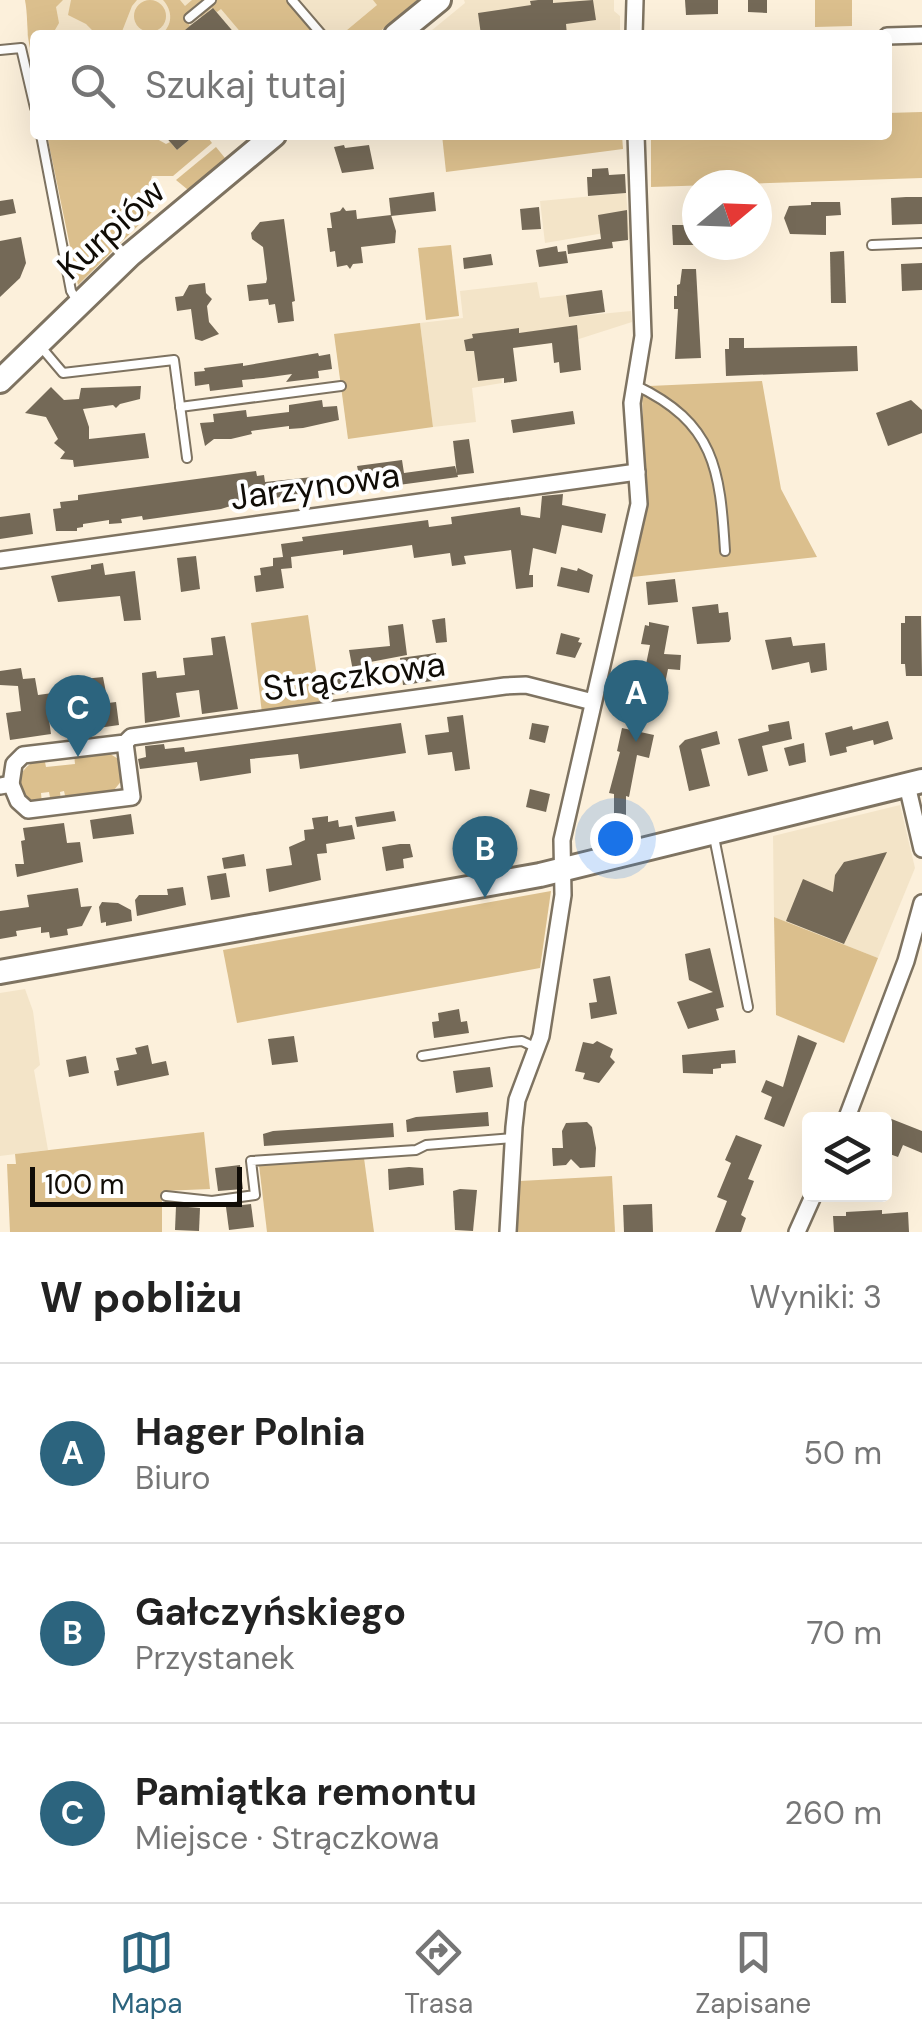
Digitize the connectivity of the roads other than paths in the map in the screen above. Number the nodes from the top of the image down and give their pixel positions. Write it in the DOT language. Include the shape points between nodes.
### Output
graph roads {
  1 [pos="212,0"];
  2 [pos="292,0"];
  3 [pos="439,0"];
  4 [pos="635,0"];
  5 [pos="189,18"];
  6 [pos="318,30"];
  7 [pos="402,30"];
  8 [pos="634,30"];
  9 [pos="922,35"];
  10 [pos="892,36"];
  11 [pos="0,50"];
  12 [pos="30,88"];
  13 [pos="42,140"];
  14 [pos="268,140"];
  15 [pos="636,140"];
  16 [pos="922,242"];
  17 [pos="872,245"];
  18 [pos="78,304"];
  19 [pos="38,344"];
  20 [pos="0,381"];
  21 [pos="341,386"];
  22 [pos="634,386"];
  23 [pos="180,407"];
  24 [pos="187,458"];
  25 [pos="637,472"];
  26 [pos="724,550"];
  27 [pos="0,560"];
  28 [pos="593,702"];
  29 [pos="125,743"];
  30 [pos="915,783"];
  31 [pos="6,785"];
  32 [pos="713,833"];
  33 [pos="922,849"];
  34 [pos="562,870"];
  35 [pos="922,904"];
  36 [pos="0,972"];
  37 [pos="748,1007"];
  38 [pos="537,1048"];
  39 [pos="422,1056"];
  40 [pos="849,1112"];
  41 [pos="513,1138"];
  42 [pos="166,1196"];
  43 [pos="810,1202"];
  44 [pos="508,1232"];
  45 [pos="797,1232"];
  1 -- 5 [label="lane"];
  2 -- 6 [label="lane"];
  3 -- 7 [label="street"];
  4 -- 8 [label="street"];
  9 -- 10 [label="street"];
  11 -- 12 [label="lane" via="20,48"];
  13 -- 18 [label="lane"];
  14 -- 18 [label="street, Kurpiów"];
  15 -- 22 [label="street" via="643,336"];
  16 -- 17 [label="lane"];
  18 -- 19 [label="street, Kurpiów"];
  19 -- 20 [label="street, Kurpiów"];
  19 -- 23 [label="lane" via="64,373 174,360"];
  21 -- 23 [label="lane"];
  22 -- 25 [label="street"];
  22 -- 26 [label="lane" via="703,438 715,466"];
  23 -- 24 [label="lane"];
  25 -- 27 [label="street, Jarzynowa"];
  25 -- 28 [label="street" via="639,504"];
  28 -- 29 [label="street, Strączkowa" via="505,686 131,737"];
  28 -- 34 [label="street" via="562,840"];
  29 -- 31 [label="street, Strączkowa" via="23,755"];
  29 -- 31 [label="street, Strączkowa" via="132,798 28,810"];
  30 -- 32 [label="street"];
  30 -- 33 [label="street"];
  32 -- 34 [label="street"];
  32 -- 37 [label="lane"];
  34 -- 36 [label="street"];
  34 -- 38 [label="street"];
  35 -- 40 [label="street"];
  38 -- 39 [label="lane" via="522,1041"];
  38 -- 41 [label="street"];
  41 -- 42 [label="lane" via="251,1161 255,1195 212,1201"];
  41 -- 44 [label="street"];
  43 -- 45 [label="street"];
}
